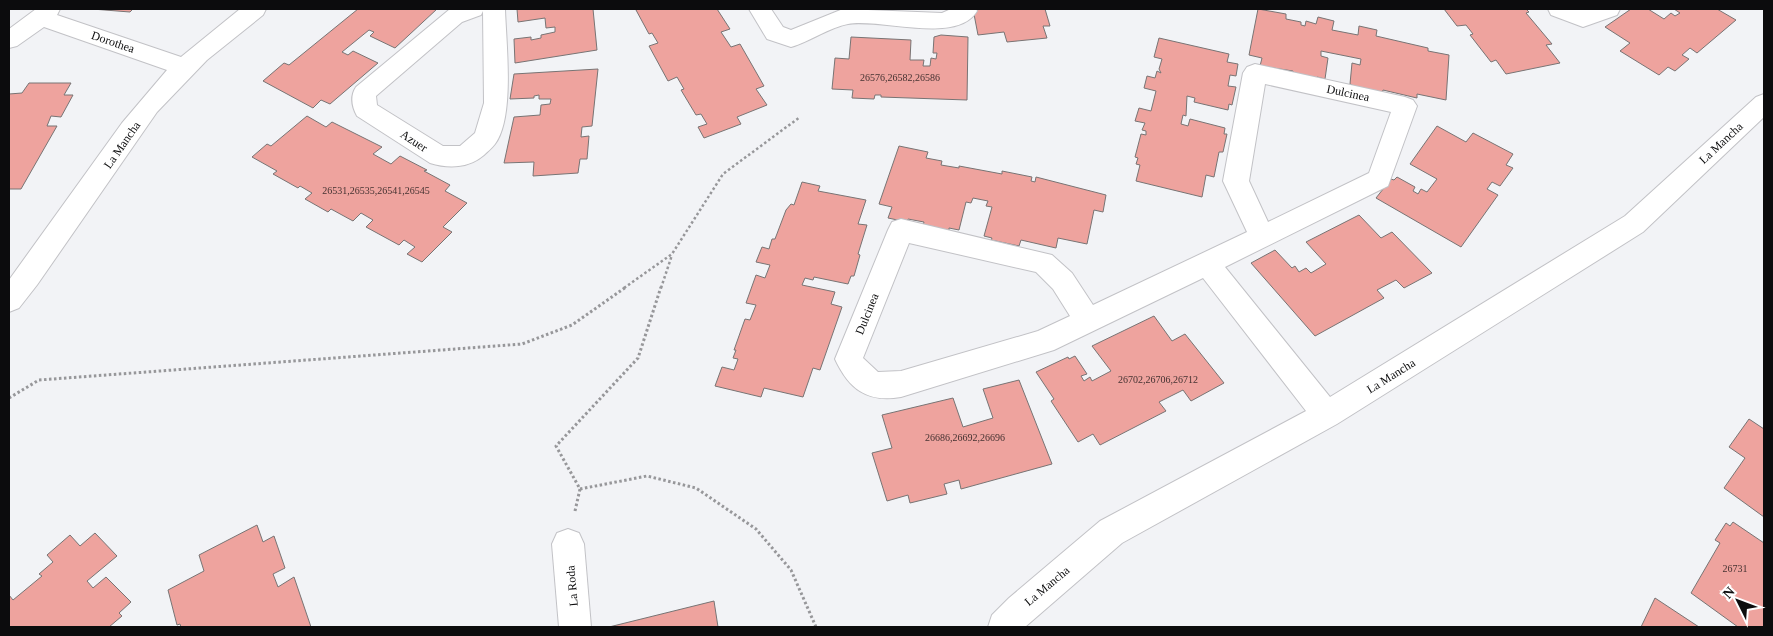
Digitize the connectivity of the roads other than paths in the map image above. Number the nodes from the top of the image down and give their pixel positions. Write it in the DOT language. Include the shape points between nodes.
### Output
graph roads {
  1 [pos="255,9"];
  2 [pos="473,9"];
  3 [pos="494,9"];
  4 [pos="760,9"];
  5 [pos="965,9"];
  6 [pos="1559,9"];
  7 [pos="1609,9"];
  8 [pos="45,13"];
  9 [pos="9,40"];
  10 [pos="184,67"];
  11 [pos="1764,103"];
  12 [pos="1263,237"];
  13 [pos="1207,264"];
  14 [pos="9,300"];
  15 [pos="1087,320"];
  16 [pos="1327,415"];
  17 [pos="568,544"];
  18 [pos="575,627"];
  19 [pos="1004,627"];
  1 -- 10 [label="street, La Mancha" via="226,29"];
  2 -- 3 [label="street, Azuer" via="454,16 364,93 366,110 439,156 466,156 486,138 496,103"];
  4 -- 5 [label="street" via="775,33 791,39 846,16 945,20"];
  6 -- 7 [label="street" via="1583,19"];
  8 -- 9 [label="street, Dorothea"];
  8 -- 10 [label="street, Dorothea"];
  10 -- 14 [label="street, La Mancha" via="149,107 59,236"];
  11 -- 16 [label="street, La Mancha" via="1634,224"];
  12 -- 12 [label="street, Dulcinea" via="1236,181 1255,74 1405,106 1379,179"];
  12 -- 13 [label="street, Dulcinea"];
  13 -- 15 [label="street, Dulcinea"];
  13 -- 16 [label="street"];
  15 -- 15 [label="street, Dulcinea" via="1044,341 887,387 872,386 854,370 849,359 901,230 1042,263 1052,268"];
  16 -- 19 [label="street, La Mancha" via="1111,532 1020,609"];
  17 -- 18 [label="street, La Roda"];
}
